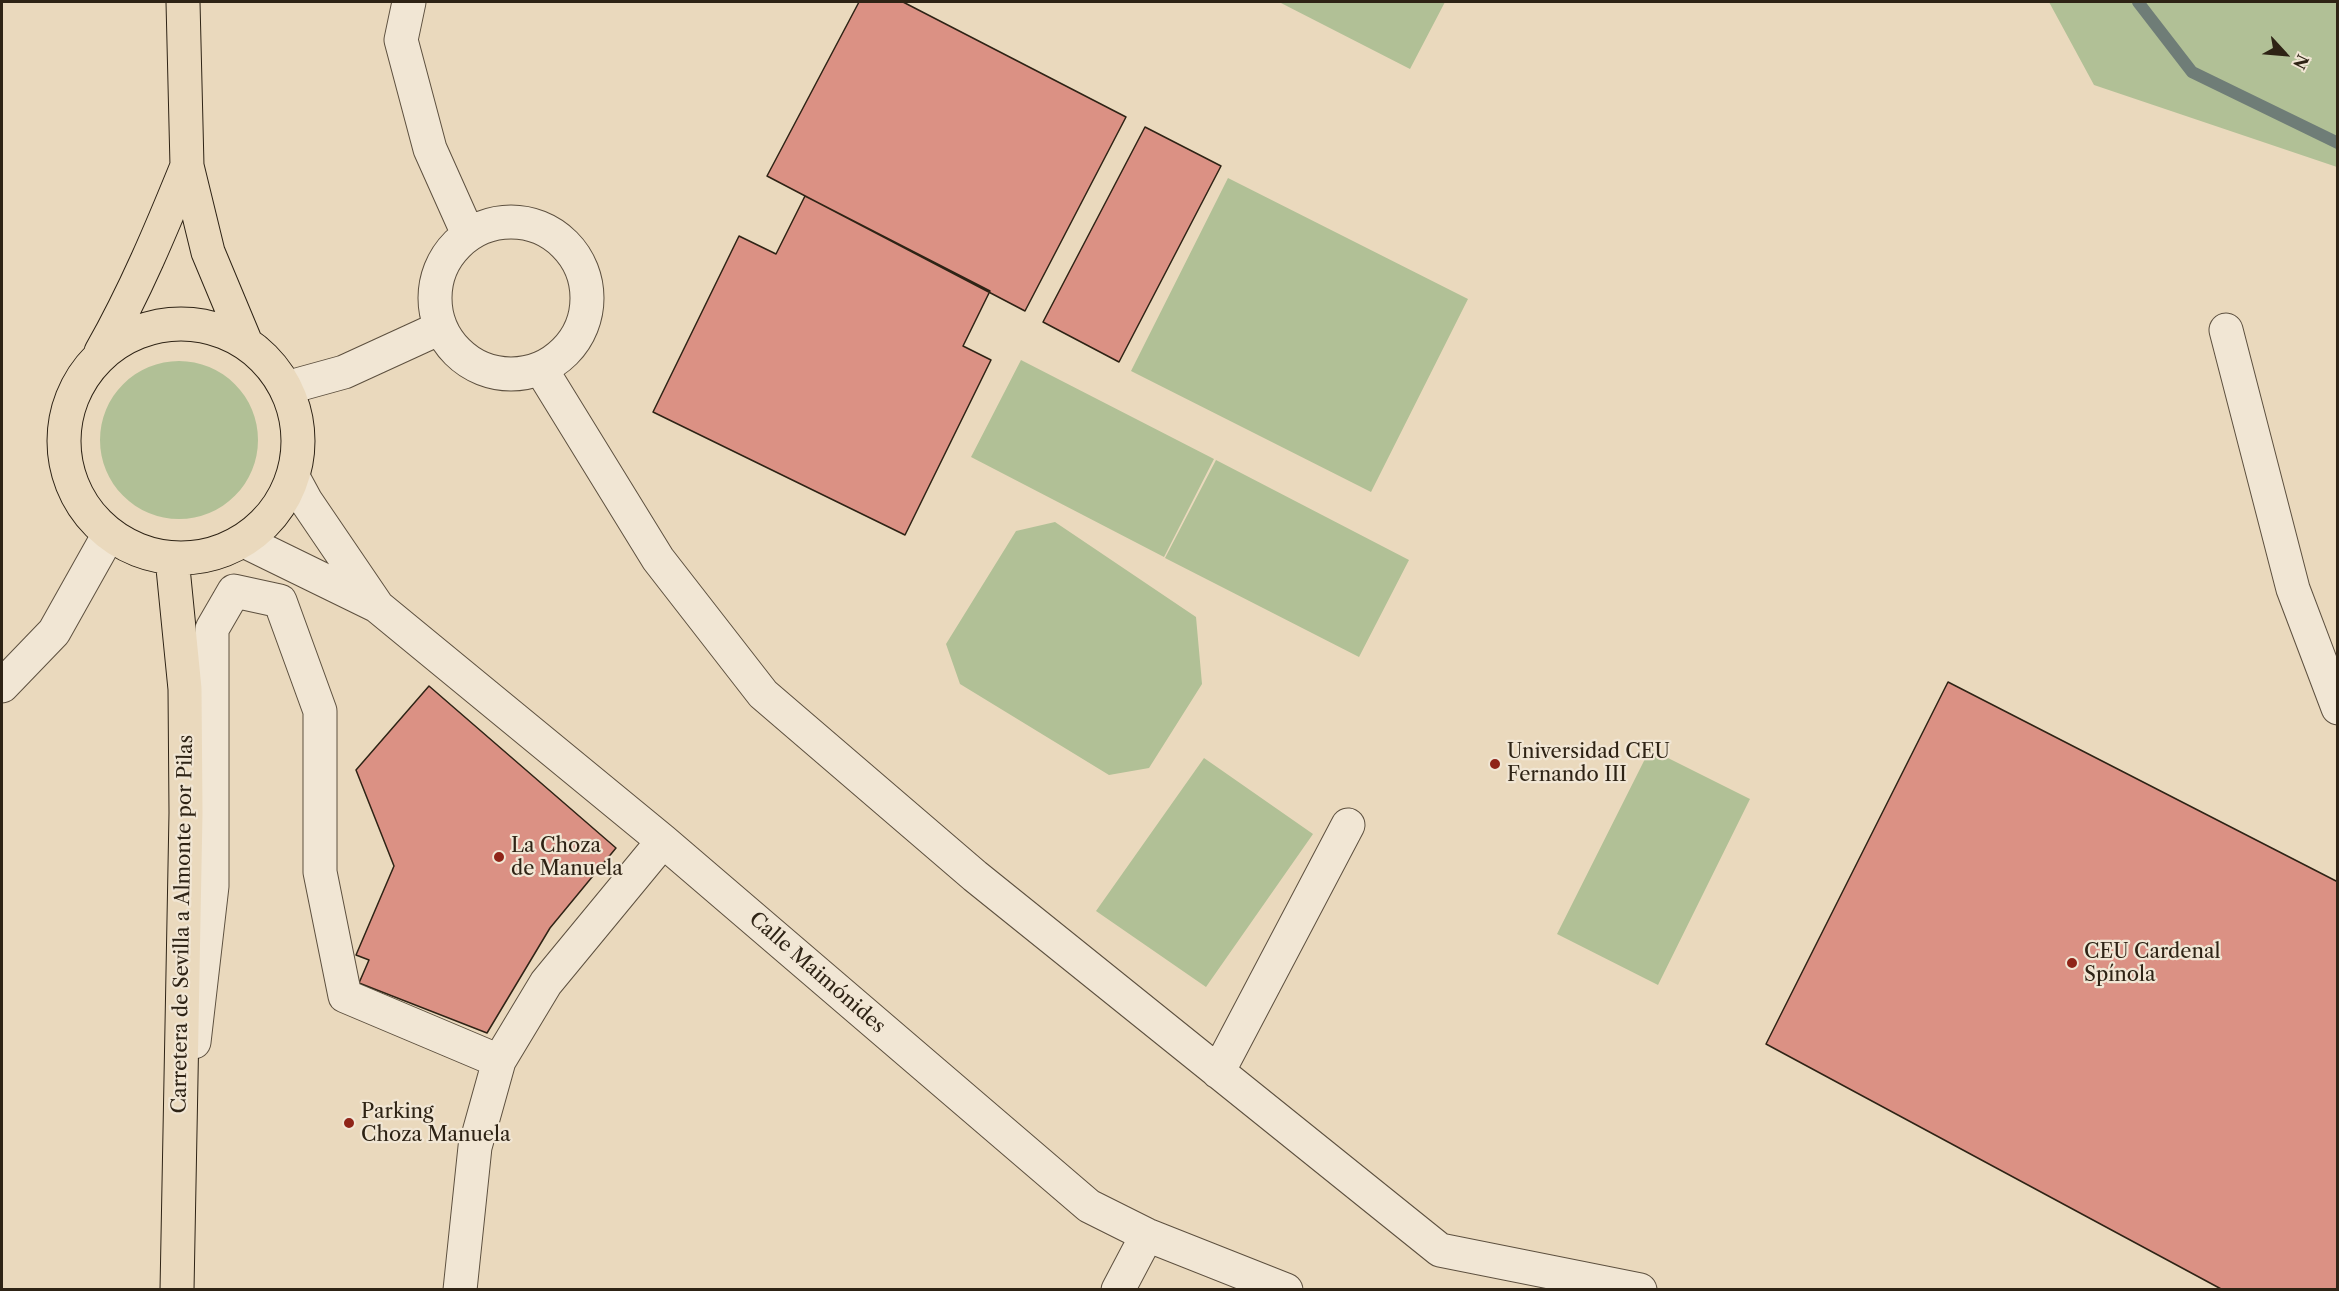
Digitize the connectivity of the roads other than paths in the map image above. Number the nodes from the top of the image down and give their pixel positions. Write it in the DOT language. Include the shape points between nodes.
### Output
graph roads {
  1 [pos="409,2"];
  2 [pos="184,9"];
  3 [pos="187,166"];
  4 [pos="468,234"];
  5 [pos="440,328"];
  6 [pos="2226,330"];
  7 [pos="246,343"];
  8 [pos="96,360"];
  9 [pos="541,369"];
  10 [pos="286,388"];
  11 [pos="293,477"];
  12 [pos="109,534"];
  13 [pos="243,541"];
  14 [pos="172,558"];
  15 [pos="377,606"];
  16 [pos="2,686"];
  17 [pos="2337,708"];
  18 [pos="1348,825"];
  19 [pos="663,841"];
  20 [pos="499,1061"];
  21 [pos="1218,1072"];
  22 [pos="179,1172"];
  23 [pos="1147,1235"];
  24 [pos="177,1253"];
  25 [pos="169,1290"];
  26 [pos="177,1290"];
  27 [pos="460,1290"];
  28 [pos="1118,1290"];
  29 [pos="1286,1290"];
  30 [pos="1640,1290"];
  1 -- 4 [label="street" via="401,40 430,149"];
  2 -- 3 [label="main road"];
  3 -- 7 [label="main road" via="208,252"];
  3 -- 8 [label="main road" via="126,308"];
  4 -- 5 [label="street" via="445,258 436,280 434,304"];
  4 -- 9 [label="street" via="508,221 534,224 557,236 576,256 586,280 587,308 574,340 563,354"];
  5 -- 9 [label="street" via="452,348 471,364 493,373 518,375"];
  5 -- 10 [label="street" via="344,372"];
  6 -- 17 [label="street" via="2293,589"];
  7 -- 8 [label="main road" via="209,326 169,324 129,335"];
  7 -- 10 [label="main road" via="269,364"];
  8 -- 12 [label="main road" via="74,392 64,430 67,469 83,506"];
  9 -- 21 [label="street" via="658,559 763,694 975,876"];
  10 -- 11 [label="main road" via="296,417 298,446"];
  11 -- 13 [label="main road" via="274,513"];
  11 -- 15 [label="street, Calle Maimónides"];
  12 -- 14 [label="main road" via="139,551"];
  12 -- 16 [label="street" via="54,632"];
  13 -- 14 [label="main road" via="209,555"];
  13 -- 15 [label="street, Calle Maimónides"];
  14 -- 22 [label="main road, Carretera de Sevilla a Almonte por Pilas" via="185,689"];
  15 -- 19 [label="street, Calle Maimónides"];
  18 -- 21 [label="street"];
  19 -- 20 [label="street" via="546,983"];
  19 -- 23 [label="street, Calle Maimónides" via="1089,1206"];
  20 -- 22 [label="street" via="345,996 320,872 320,711 280,601 234,591 212,629 212,886"];
  20 -- 27 [label="street" via="475,1147"];
  21 -- 30 [label="street" via="1440,1250"];
  22 -- 24 [label="main road, Carretera de Sevilla a Almonte por Pilas"];
  23 -- 28 [label="street"];
  23 -- 29 [label="street, Calle Maimónides"];
  24 -- 25 [label="street"];
  24 -- 26 [label="main road, Carretera de Sevilla a Almonte por Pilas"];
}
